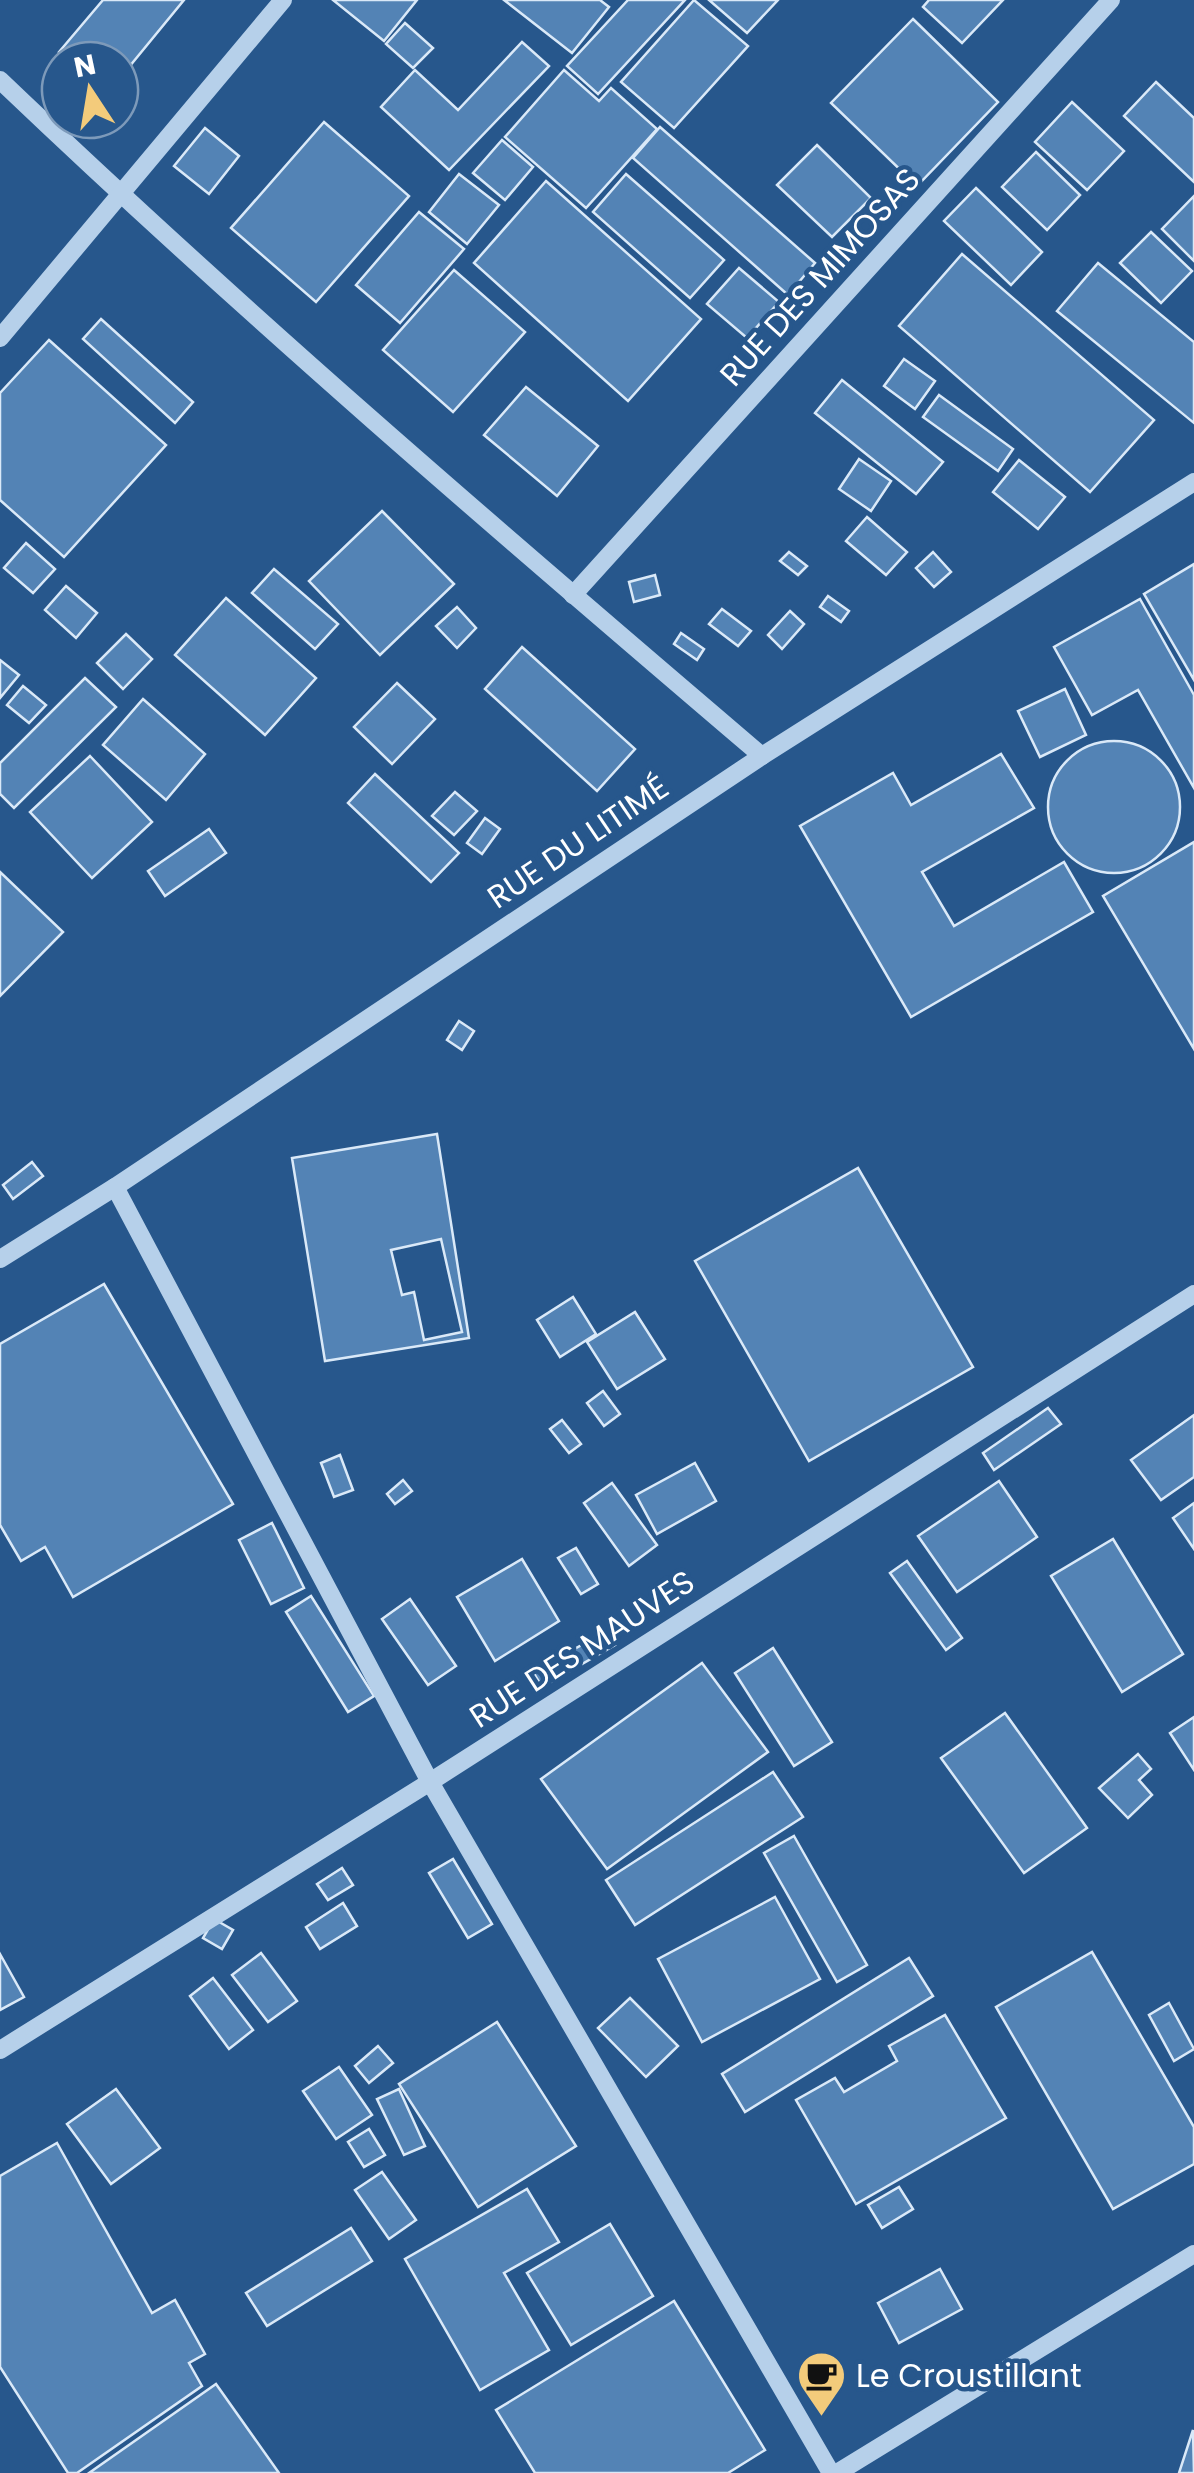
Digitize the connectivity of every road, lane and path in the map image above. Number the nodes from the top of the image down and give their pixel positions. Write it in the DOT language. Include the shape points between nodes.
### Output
graph roads {
  1 [pos="283,0"];
  2 [pos="1110,0"];
  3 [pos="0,80"];
  4 [pos="120,195"];
  5 [pos="0,338"];
  6 [pos="1194,482"];
  7 [pos="574,595"];
  8 [pos="762,756"];
  9 [pos="114,1186"];
  10 [pos="0,1258"];
  11 [pos="1194,1294"];
  12 [pos="430,1782"];
  13 [pos="0,2050"];
  14 [pos="1194,2254"];
  15 [pos="834,2473"];
  1 -- 4 [label="street"];
  2 -- 7 [label="street, RUE DES MIMOSAS"];
  3 -- 4 [label="street"];
  4 -- 5 [label="street"];
  4 -- 7 [label="street"];
  6 -- 8 [label="street, RUE DU LITIMÉ"];
  7 -- 8 [label="street"];
  8 -- 9 [label="street, RUE DU LITIMÉ"];
  9 -- 10 [label="street, RUE DU LITIMÉ"];
  9 -- 12 [label="street"];
  11 -- 12 [label="street, RUE DES MAUVES"];
  12 -- 13 [label="street, RUE DES MAUVES"];
  12 -- 15 [label="street"];
  14 -- 15 [label="street"];
}
